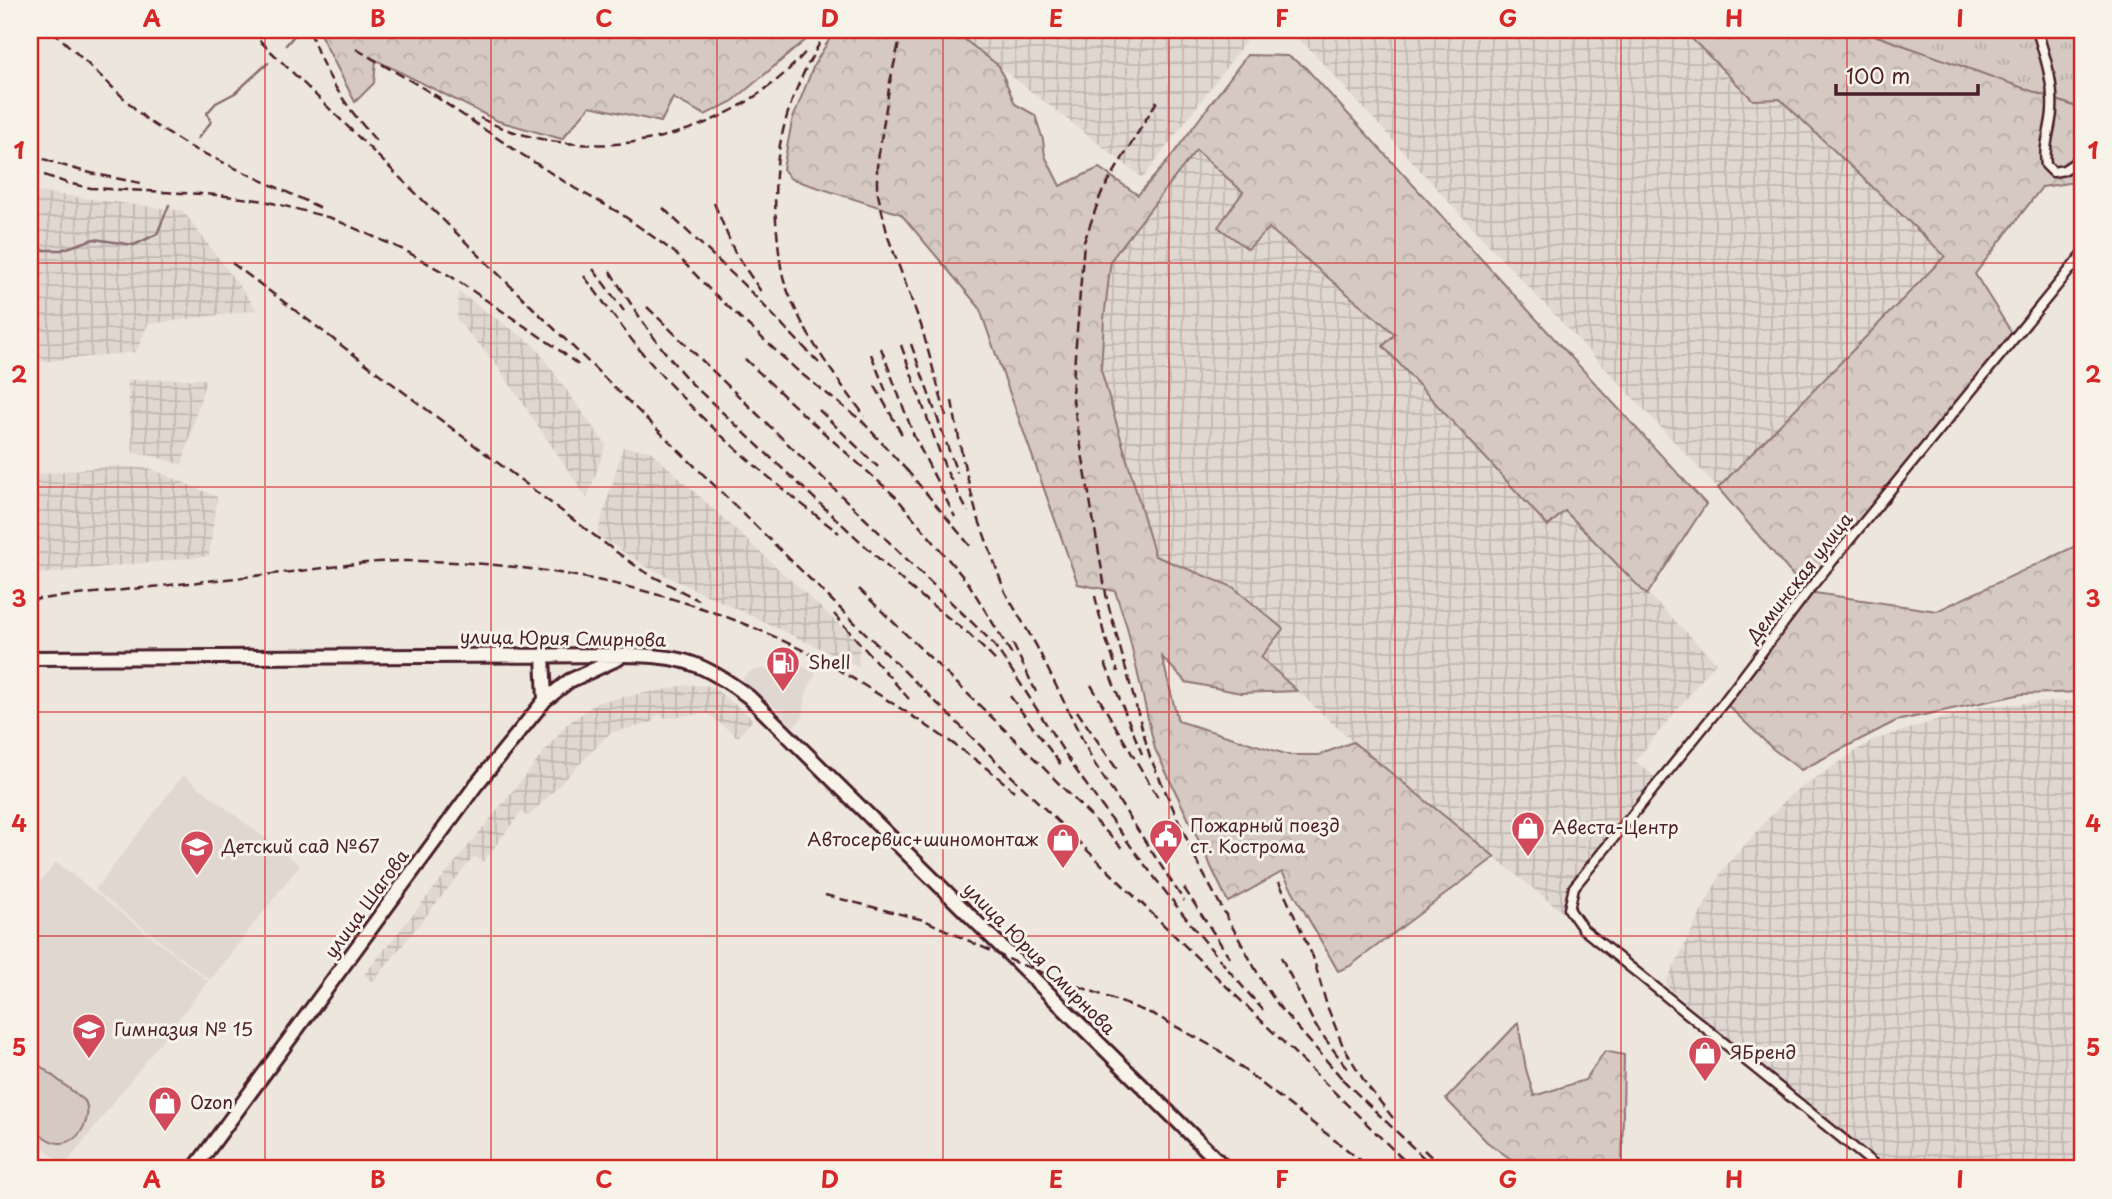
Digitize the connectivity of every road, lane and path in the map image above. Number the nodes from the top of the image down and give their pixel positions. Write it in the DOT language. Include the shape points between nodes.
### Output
graph roads {
  1 [pos="2038,30"];
  2 [pos="2082,158"];
  3 [pos="2082,255"];
  4 [pos="543,655"];
  5 [pos="625,655"];
  6 [pos="30,658"];
  7 [pos="545,700"];
  8 [pos="194,1169"];
  9 [pos="1226,1169"];
  10 [pos="1880,1169"];
  1 -- 2 [label="street" via="2052,79 2046,165 2053,172 2064,170"];
  3 -- 10 [label="street, Деминская улица" via="1574,887 1569,909 1583,929"];
  4 -- 5 [label="main road, улица Юрия Смирнова"];
  4 -- 6 [label="main road, улица Юрия Смирнова"];
  4 -- 7 [label="main road"];
  5 -- 7 [label="main road, улица Шагова" via="569,681"];
  5 -- 9 [label="main road, улица Юрия Смирнова" via="694,662 749,697"];
  7 -- 8 [label="main road, улица Шагова" via="476,785"];
}
